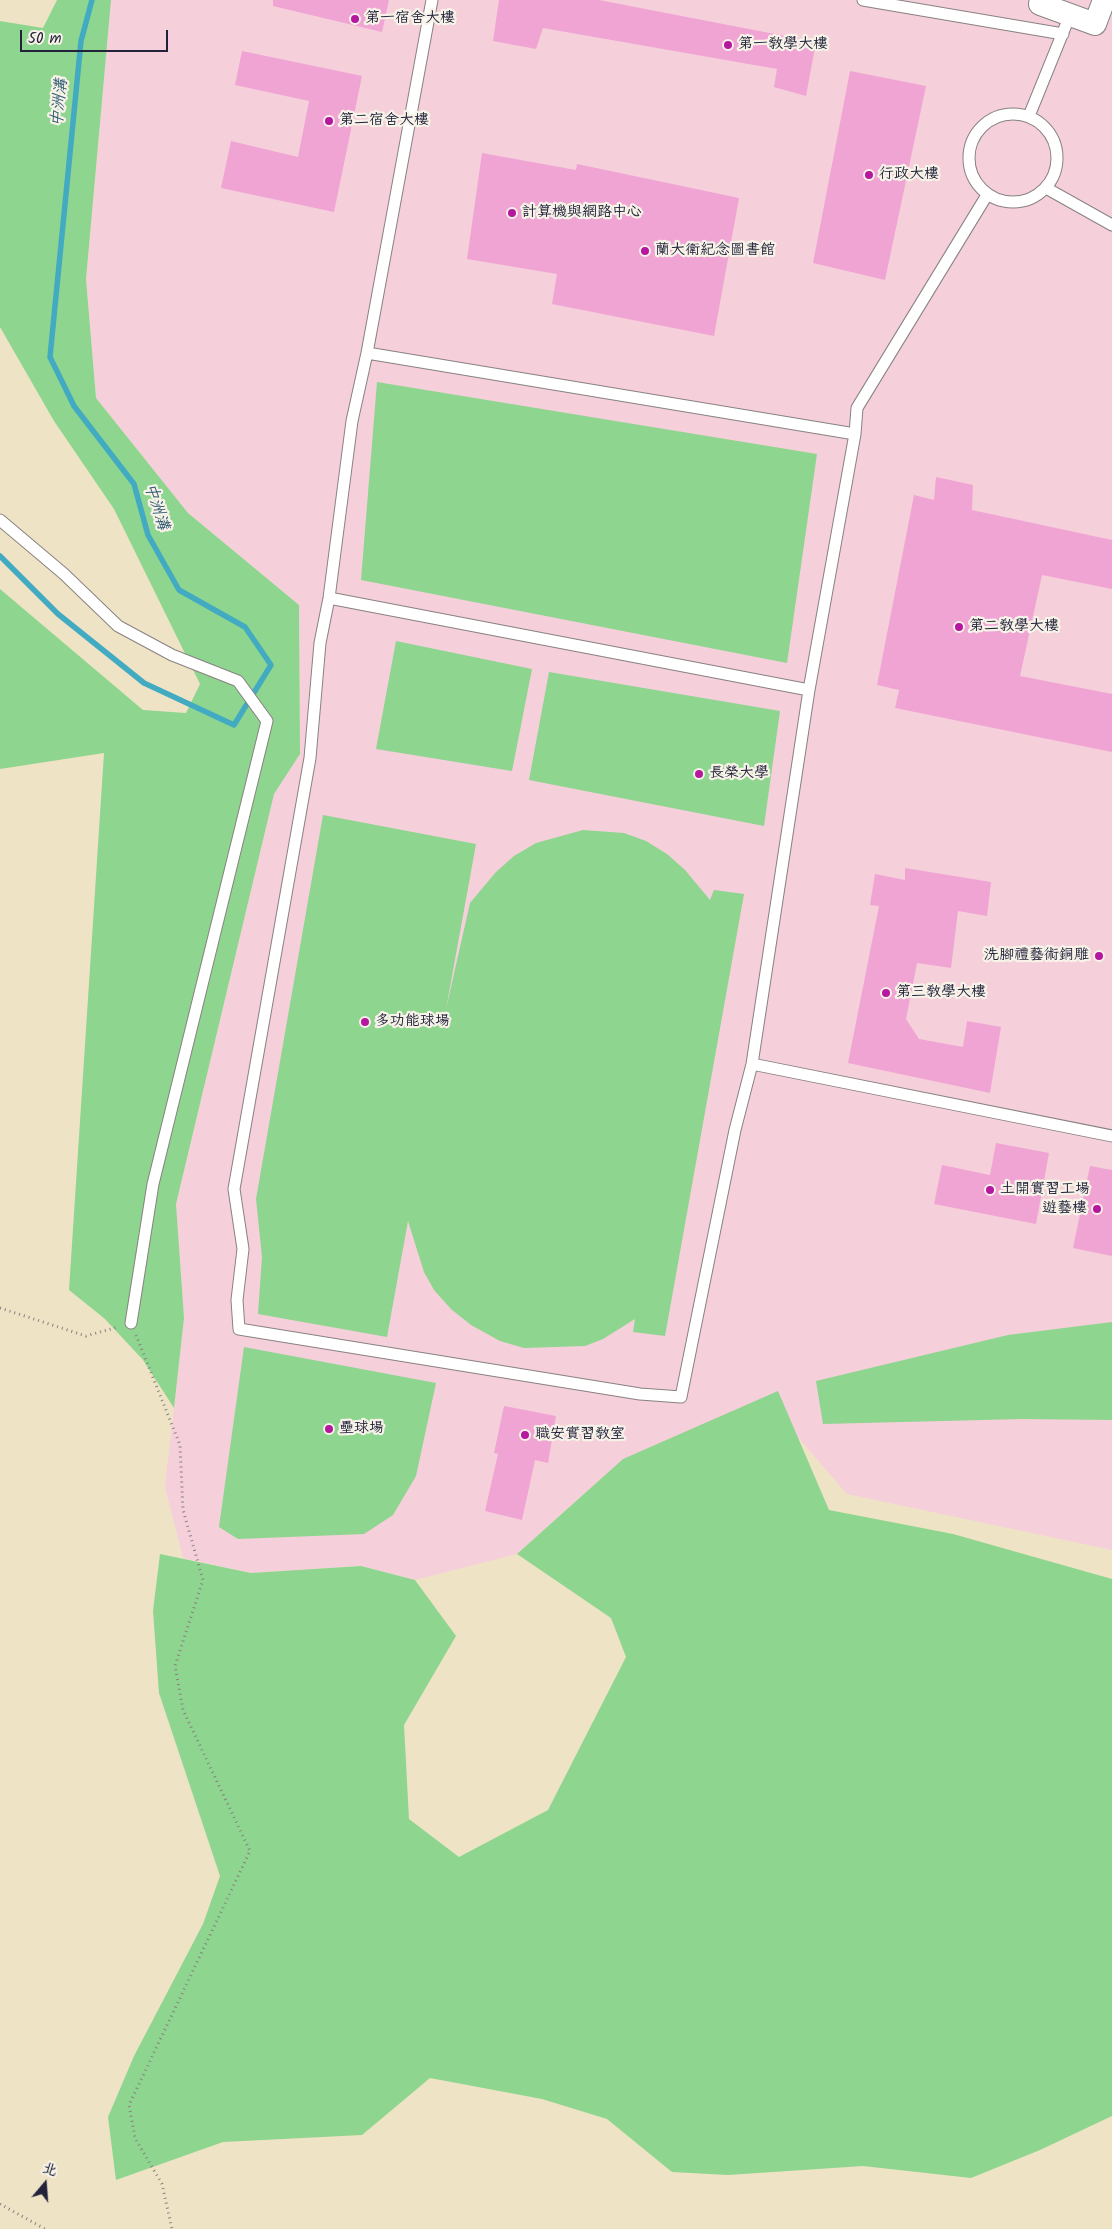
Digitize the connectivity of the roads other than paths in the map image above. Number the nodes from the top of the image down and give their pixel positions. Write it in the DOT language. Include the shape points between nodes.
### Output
graph roads {
  1 [pos="432,0"];
  2 [pos="863,0"];
  3 [pos="1041,0"];
  4 [pos="1104,0"];
  5 [pos="1067,25"];
  6 [pos="1029,116"];
  7 [pos="1046,188"];
  8 [pos="987,195"];
  9 [pos="1112,225"];
  10 [pos="367,353"];
  11 [pos="855,434"];
  12 [pos="0,520"];
  13 [pos="329,598"];
  14 [pos="809,690"];
  15 [pos="752,1064"];
  16 [pos="1112,1136"];
  17 [pos="131,1323"];
  1 -- 10 [label="lane"];
  2 -- 5 [label="lane"];
  3 -- 5 [label="street" via="1040,4"];
  4 -- 5 [label="street" via="1095,24"];
  5 -- 6 [label="lane"];
  6 -- 7 [label="lane" via="1043,125 1054,139 1058,156 1055,173"];
  6 -- 8 [label="lane" via="1012,114 994,118 981,128 972,142 969,159 973,176"];
  7 -- 8 [label="lane" via="1032,198 1016,202"];
  7 -- 9 [label="lane"];
  8 -- 11 [label="lane" via="857,408"];
  10 -- 11 [label="lane"];
  10 -- 13 [label="lane" via="352,421"];
  11 -- 14 [label="lane"];
  12 -- 17 [label="lane" via="64,574 118,626 172,655 238,681 267,721 153,1184"];
  13 -- 14 [label="lane"];
  13 -- 15 [label="lane" via="320,643 310,758 234,1189 243,1249 237,1300 239,1329 640,1394 681,1397 735,1130"];
  14 -- 15 [label="lane"];
  15 -- 16 [label="lane"];
}
